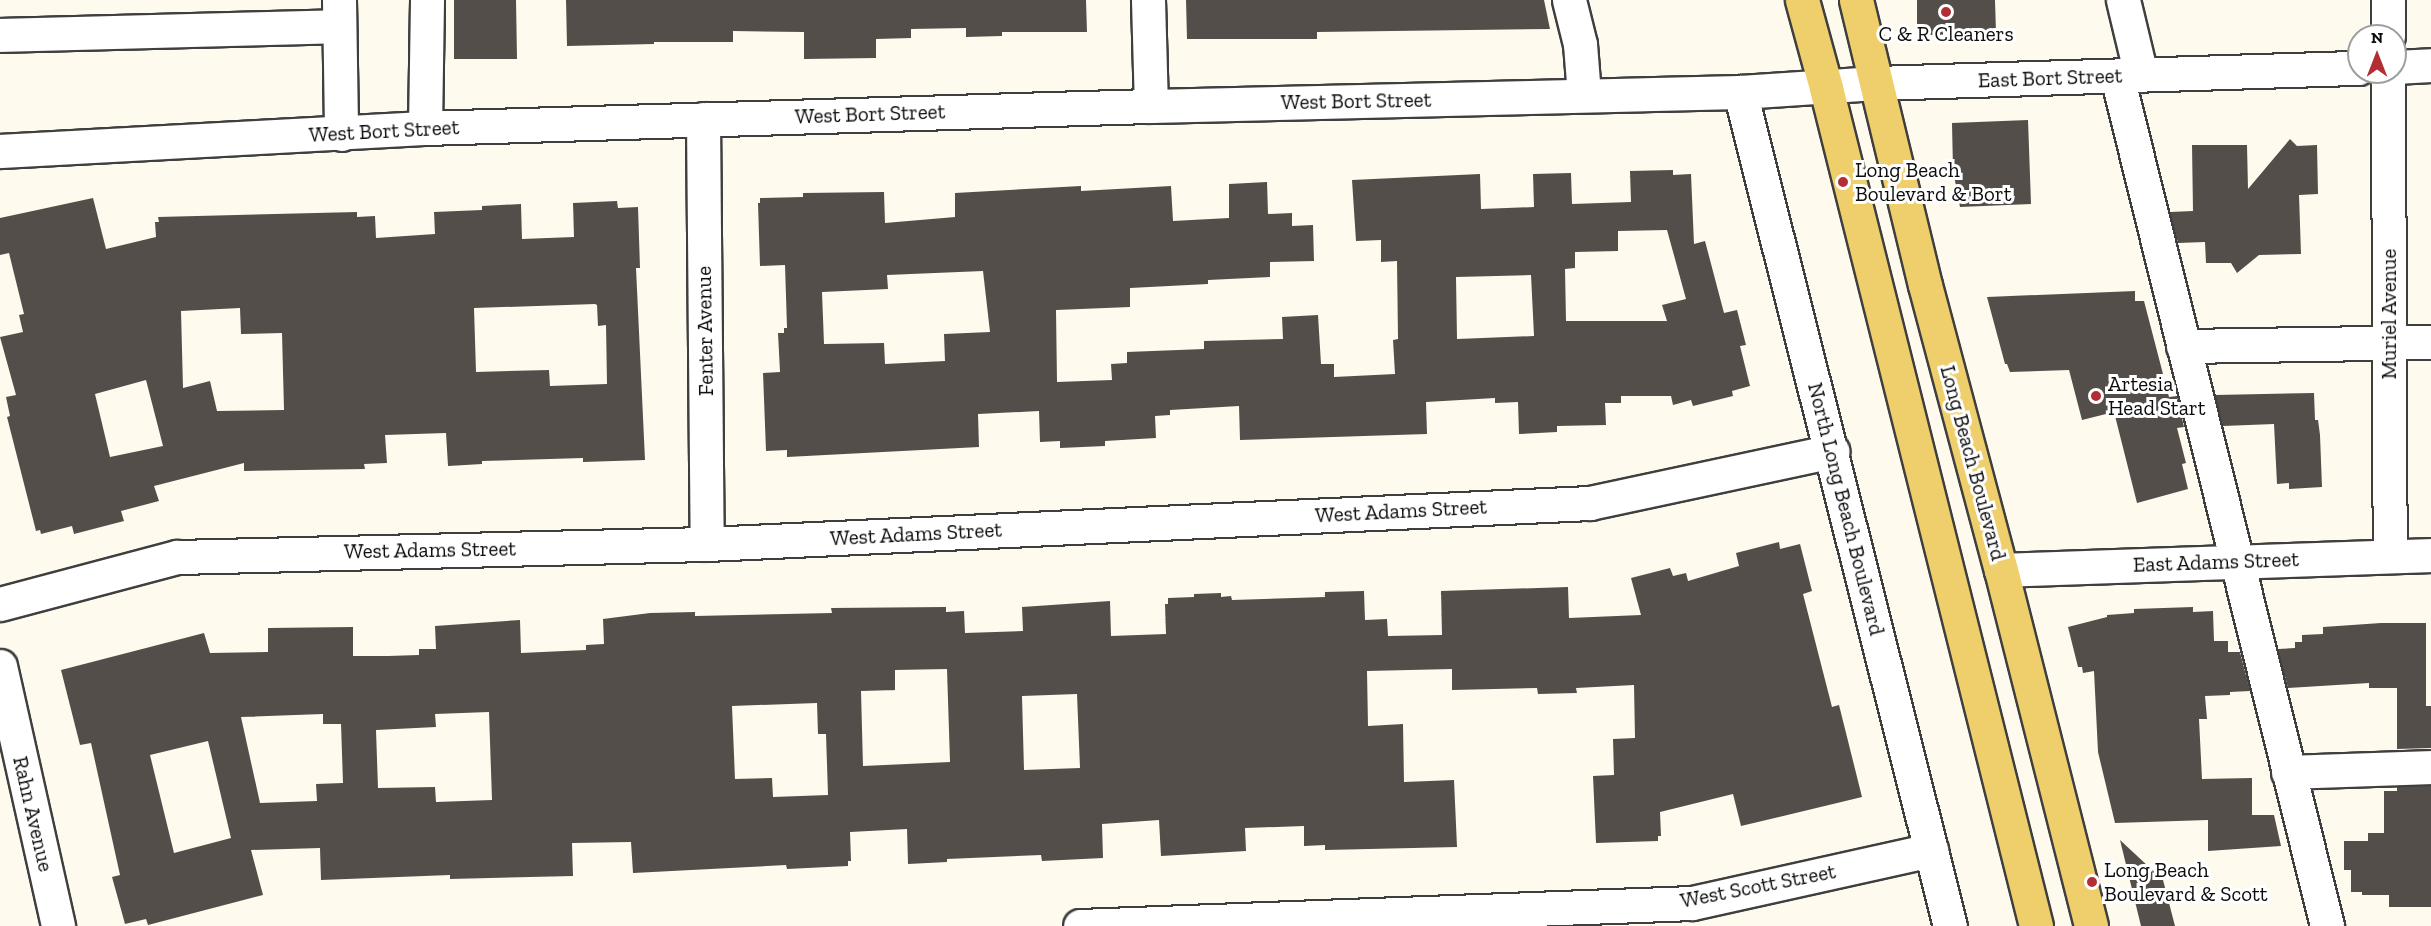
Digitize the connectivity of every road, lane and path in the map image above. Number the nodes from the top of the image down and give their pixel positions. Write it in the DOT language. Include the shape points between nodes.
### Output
graph roads {
  1 [pos="427,0"];
  2 [pos="1148,0"];
  3 [pos="1569,0"];
  4 [pos="1802,0"];
  5 [pos="1856,0"];
  6 [pos="2123,0"];
  7 [pos="2388,0"];
  8 [pos="339,13"];
  9 [pos="2388,24"];
  10 [pos="0,35"];
  11 [pos="2431,65"];
  12 [pos="2407,66"];
  13 [pos="2347,68"];
  14 [pos="2129,75"];
  15 [pos="1876,83"];
  16 [pos="2388,84"];
  17 [pos="1826,88"];
  18 [pos="1740,92"];
  19 [pos="1584,95"];
  20 [pos="1150,106"];
  21 [pos="703,119"];
  22 [pos="425,128"];
  23 [pos="341,134"];
  24 [pos="0,151"];
  25 [pos="2431,342"];
  26 [pos="2389,343"];
  27 [pos="2183,346"];
  28 [pos="1832,450"];
  29 [pos="707,544"];
  30 [pos="2431,555"];
  31 [pos="2390,556"];
  32 [pos="2235,561"];
  33 [pos="2001,570"];
  34 [pos="0,604"];
  35 [pos="0,666"];
  36 [pos="2431,767"];
  37 [pos="2289,772"];
  38 [pos="1931,850"];
  39 [pos="58,926"];
  40 [pos="1080,926"];
  41 [pos="1950,926"];
  42 [pos="2036,926"];
  43 [pos="2091,926"];
  44 [pos="2327,926"];
  1 -- 22 [label="street"];
  2 -- 20 [label="street"];
  3 -- 19 [label="street" via="1580,44"];
  4 -- 17 [label="main road"];
  5 -- 15 [label="main road, Long Beach Boulevard"];
  6 -- 14 [label="street"];
  7 -- 9 [label="street"];
  8 -- 10 [label="street"];
  8 -- 23 [label="street"];
  11 -- 12 [label="street"];
  13 -- 14 [label="street, East Bort Street"];
  14 -- 15 [label="street, East Bort Street"];
  14 -- 27 [label="street"];
  15 -- 17 [label="street, East Bort Street"];
  15 -- 33 [label="main road, Long Beach Boulevard"];
  16 -- 26 [label="street, Muriel Avenue"];
  17 -- 18 [label="street, East Bort Street"];
  17 -- 42 [label="main road"];
  18 -- 19 [label="street, West Bort Street"];
  18 -- 28 [label="street, North Long Beach Boulevard"];
  19 -- 20 [label="street, West Bort Street"];
  20 -- 21 [label="street, West Bort Street"];
  21 -- 22 [label="street, West Bort Street"];
  21 -- 29 [label="street, Fenter Avenue"];
  22 -- 23 [label="street, West Bort Street"];
  23 -- 24 [label="street, West Bort Street"];
  25 -- 26 [label="street"];
  26 -- 27 [label="street"];
  26 -- 31 [label="street, Muriel Avenue"];
  27 -- 32 [label="street"];
  28 -- 29 [label="street, West Adams Street" via="1590,502"];
  28 -- 38 [label="street, North Long Beach Boulevard"];
  29 -- 34 [label="street, West Adams Street" via="177,557"];
  30 -- 31 [label="street, East Adams Street"];
  31 -- 32 [label="street, East Adams Street"];
  32 -- 33 [label="street, East Adams Street"];
  32 -- 37 [label="street"];
  33 -- 43 [label="main road, Long Beach Boulevard"];
  35 -- 39 [label="street, Rahn Avenue"];
  36 -- 37 [label="street"];
  37 -- 44 [label="street"];
  38 -- 40 [label="street, West Scott Street" via="1692,903"];
  38 -- 41 [label="street, North Long Beach Boulevard"];
}
